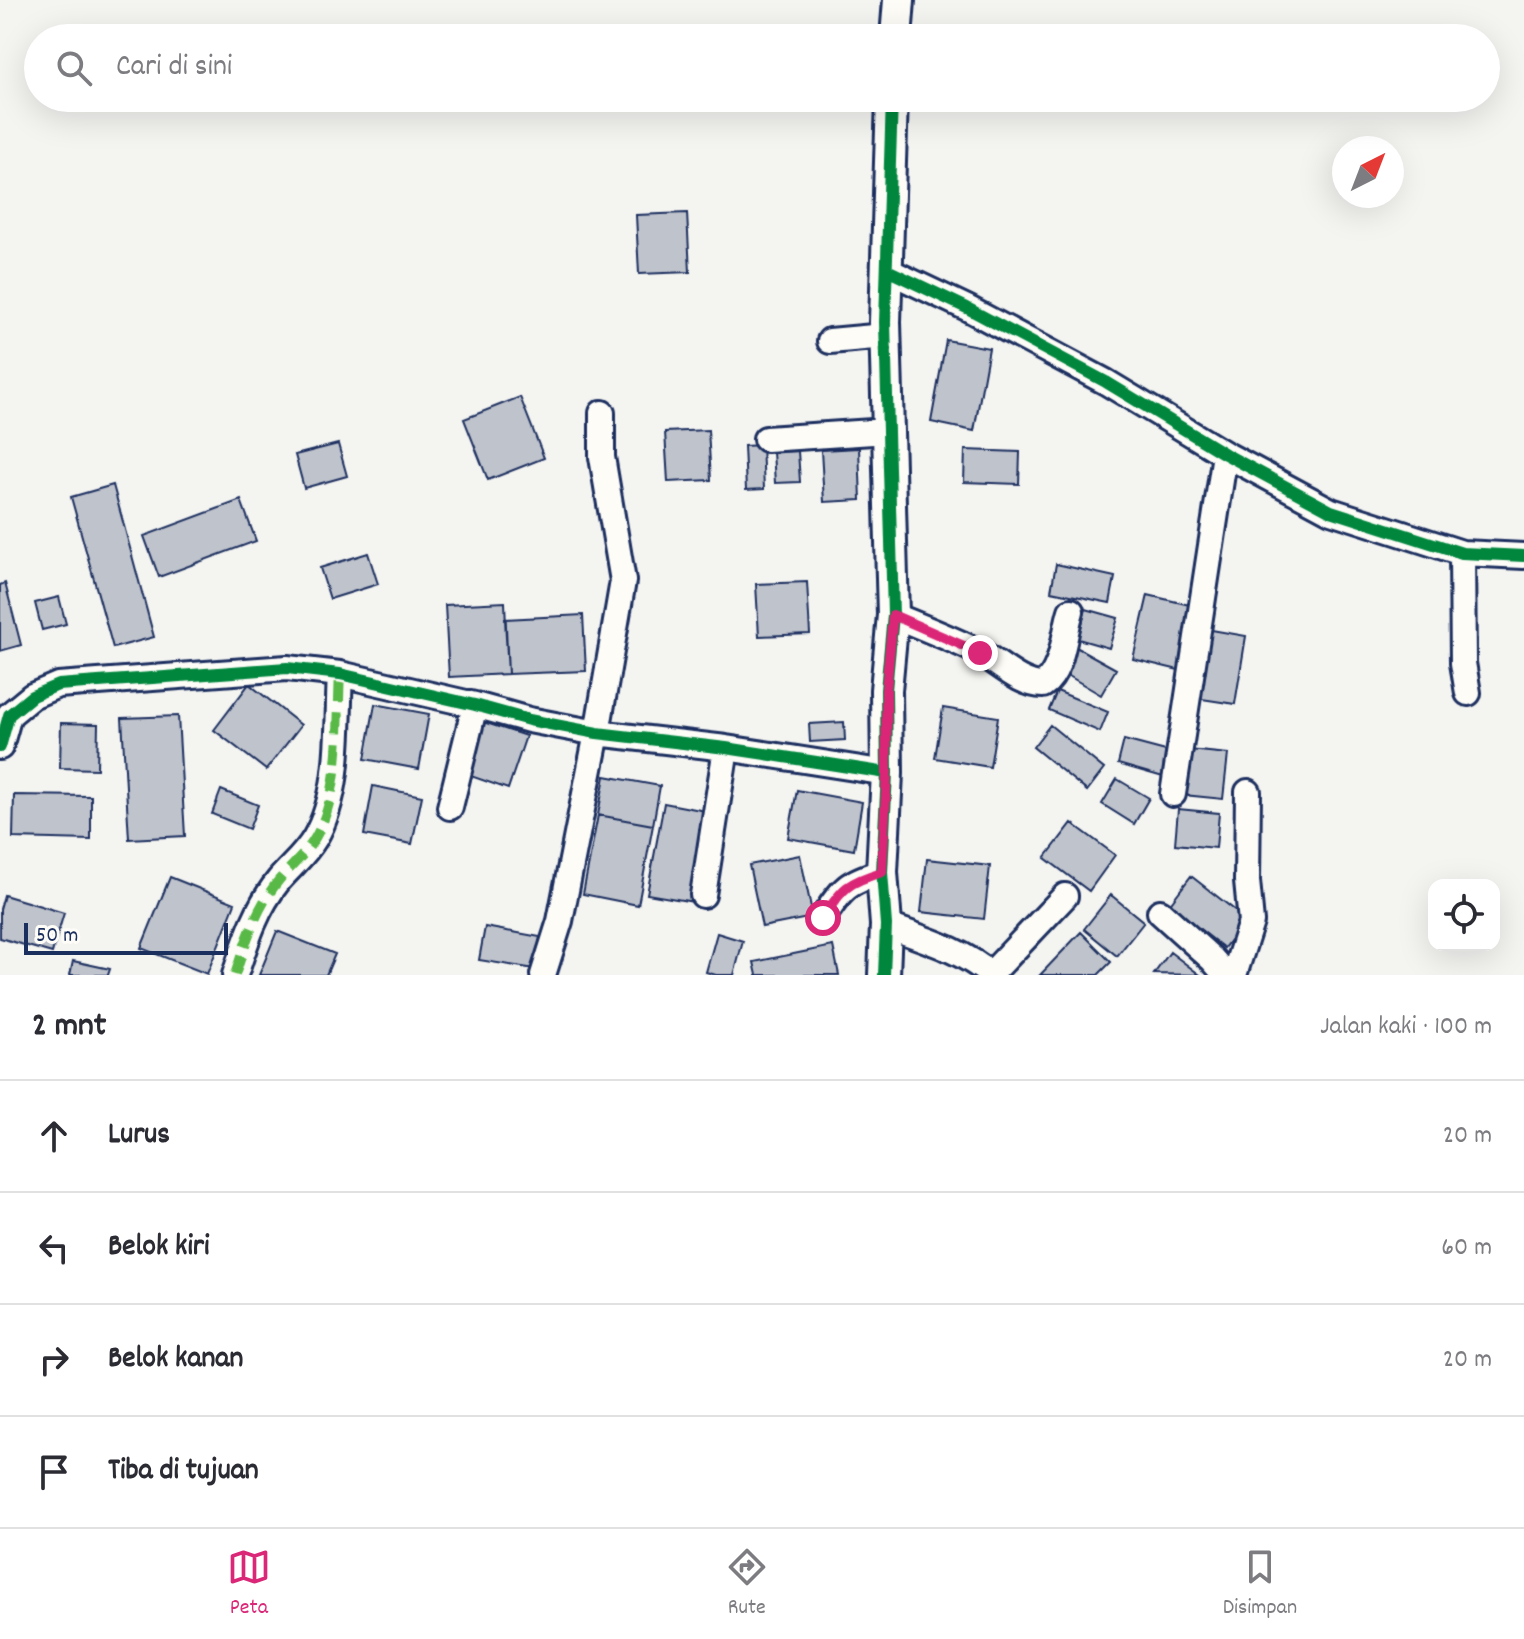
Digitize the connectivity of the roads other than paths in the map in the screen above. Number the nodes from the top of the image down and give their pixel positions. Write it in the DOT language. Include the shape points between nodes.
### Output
graph roads {
  1 [pos="899,0"];
  2 [pos="897,24"];
  3 [pos="892,112"];
  4 [pos="887,270"];
  5 [pos="885,336"];
  6 [pos="830,341"];
  7 [pos="602,413"];
  8 [pos="888,431"];
  9 [pos="766,439"];
  10 [pos="1225,454"];
  11 [pos="1462,553"];
  12 [pos="1524,556"];
  13 [pos="1071,611"];
  14 [pos="893,615"];
  15 [pos="340,674"];
  16 [pos="1468,693"];
  17 [pos="475,705"];
  18 [pos="5,715"];
  19 [pos="597,733"];
  20 [pos="0,747"];
  21 [pos="726,748"];
  22 [pos="887,773"];
  23 [pos="1248,792"];
  24 [pos="1173,794"];
  25 [pos="450,807"];
  26 [pos="882,872"];
  27 [pos="703,895"];
  28 [pos="1065,896"];
  29 [pos="1160,912"];
  30 [pos="823,918"];
  31 [pos="886,925"];
  32 [pos="235,975"];
  33 [pos="543,975"];
  34 [pos="884,975"];
  35 [pos="991,975"];
  36 [pos="1226,975"];
  37 [pos="1234,975"];
  1 -- 2 [label="street"];
  3 -- 4 [label="street"];
  4 -- 5 [label="street"];
  4 -- 10 [label="street" via="1106,382"];
  5 -- 6 [label="street"];
  5 -- 8 [label="street"];
  7 -- 19 [label="street" via="602,457 623,581"];
  8 -- 9 [label="street"];
  8 -- 14 [label="street"];
  10 -- 11 [label="street" via="1331,511"];
  10 -- 24 [label="street"];
  11 -- 12 [label="street"];
  11 -- 16 [label="street"];
  13 -- 14 [label="street" via="1054,674 1043,685"];
  14 -- 22 [label="street" via="886,690"];
  15 -- 17 [label="street"];
  15 -- 18 [label="street" via="287,668 58,685"];
  15 -- 32 [label="street" via="327,812 301,858 265,899"];
  17 -- 19 [label="street"];
  17 -- 25 [label="street"];
  18 -- 20 [label="street"];
  19 -- 21 [label="street"];
  19 -- 33 [label="street" via="560,921"];
  21 -- 22 [label="street"];
  21 -- 27 [label="street"];
  22 -- 26 [label="street"];
  23 -- 37 [label="street" via="1251,922"];
  26 -- 30 [label="street" via="847,886"];
  26 -- 31 [label="street"];
  28 -- 35 [label="street"];
  29 -- 36 [label="street"];
  31 -- 34 [label="street"];
  31 -- 35 [label="street" via="952,949"];
}
